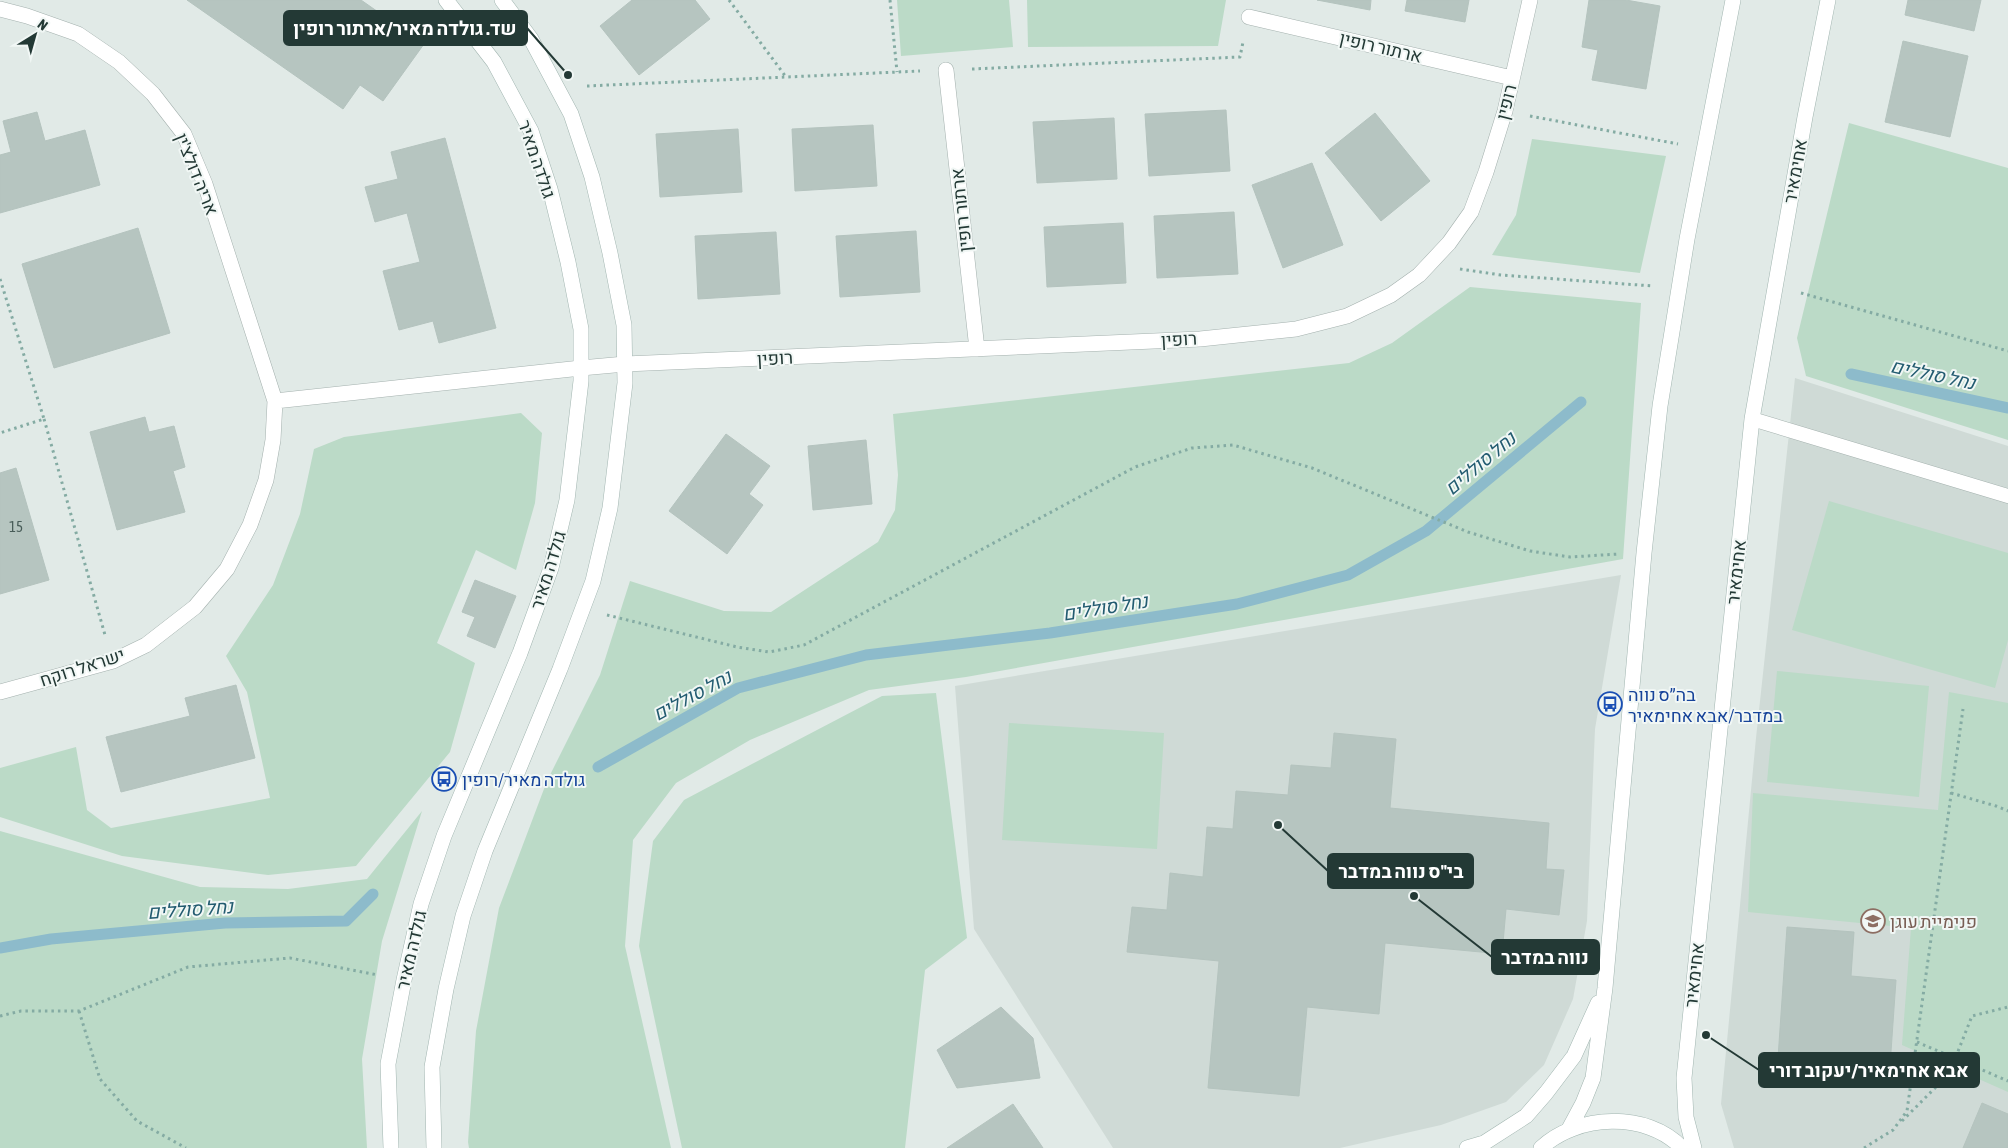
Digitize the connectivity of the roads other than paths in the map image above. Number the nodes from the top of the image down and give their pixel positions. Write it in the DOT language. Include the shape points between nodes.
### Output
graph roads {
  1 [pos="446,0"];
  2 [pos="502,0"];
  3 [pos="1530,0"];
  4 [pos="1733,0"];
  5 [pos="1828,0"];
  6 [pos="0,9"];
  7 [pos="1248,17"];
  8 [pos="946,70"];
  9 [pos="1512,78"];
  10 [pos="977,349"];
  11 [pos="625,364"];
  12 [pos="581,368"];
  13 [pos="275,401"];
  14 [pos="1752,419"];
  15 [pos="2008,496"];
  16 [pos="0,692"];
  17 [pos="1605,988"];
  18 [pos="1569,1129"];
  19 [pos="391,1148"];
  20 [pos="434,1148"];
  21 [pos="1467,1148"];
  22 [pos="1540,1148"];
  23 [pos="1682,1148"];
  24 [pos="1694,1148"];
  1 -- 12 [label="street, גולדה מאיר" via="494,62 531,131 550,189 568,262 581,329"];
  2 -- 11 [label="street" via="531,39 574,123 592,177 610,252 624,325"];
  3 -- 9 [label="street, רופין"];
  4 -- 17 [label="street" via="1660,406"];
  5 -- 14 [label="street, אחימאיר"];
  6 -- 13 [label="street, אריה דולצ'ין" via="78,34 119,62 153,94 184,134 205,184"];
  7 -- 9 [label="street, ארתור רופין"];
  8 -- 10 [label="street, ארתור רופין"];
  9 -- 10 [label="street, רופין" via="1486,172 1471,212 1430,264 1390,295 1347,316 1296,329 1200,339"];
  10 -- 11 [label="street, רופין"];
  11 -- 12 [label="street, רופין"];
  11 -- 20 [label="street" via="610,508 593,581 485,851 463,916 432,1067"];
  12 -- 13 [label="street, רופין"];
  12 -- 19 [label="street, גולדה מאיר" via="567,500 551,568 520,653 444,836 421,904 388,1064"];
  13 -- 16 [label="street, ישראל רוקח" via="266,480 250,525 227,569 195,607 146,645 113,661"];
  14 -- 15 [label="lane"];
  14 -- 24 [label="street, אחימאיר" via="1684,1078 1686,1117"];
  17 -- 18 [label="street" via="1593,1078"];
  17 -- 21 [label="street" via="1574,1056 1546,1093 1526,1116 1484,1142"];
  18 -- 22 [label="street"];
  18 -- 23 [label="street" via="1597,1122 1626,1121 1653,1129"];
}
